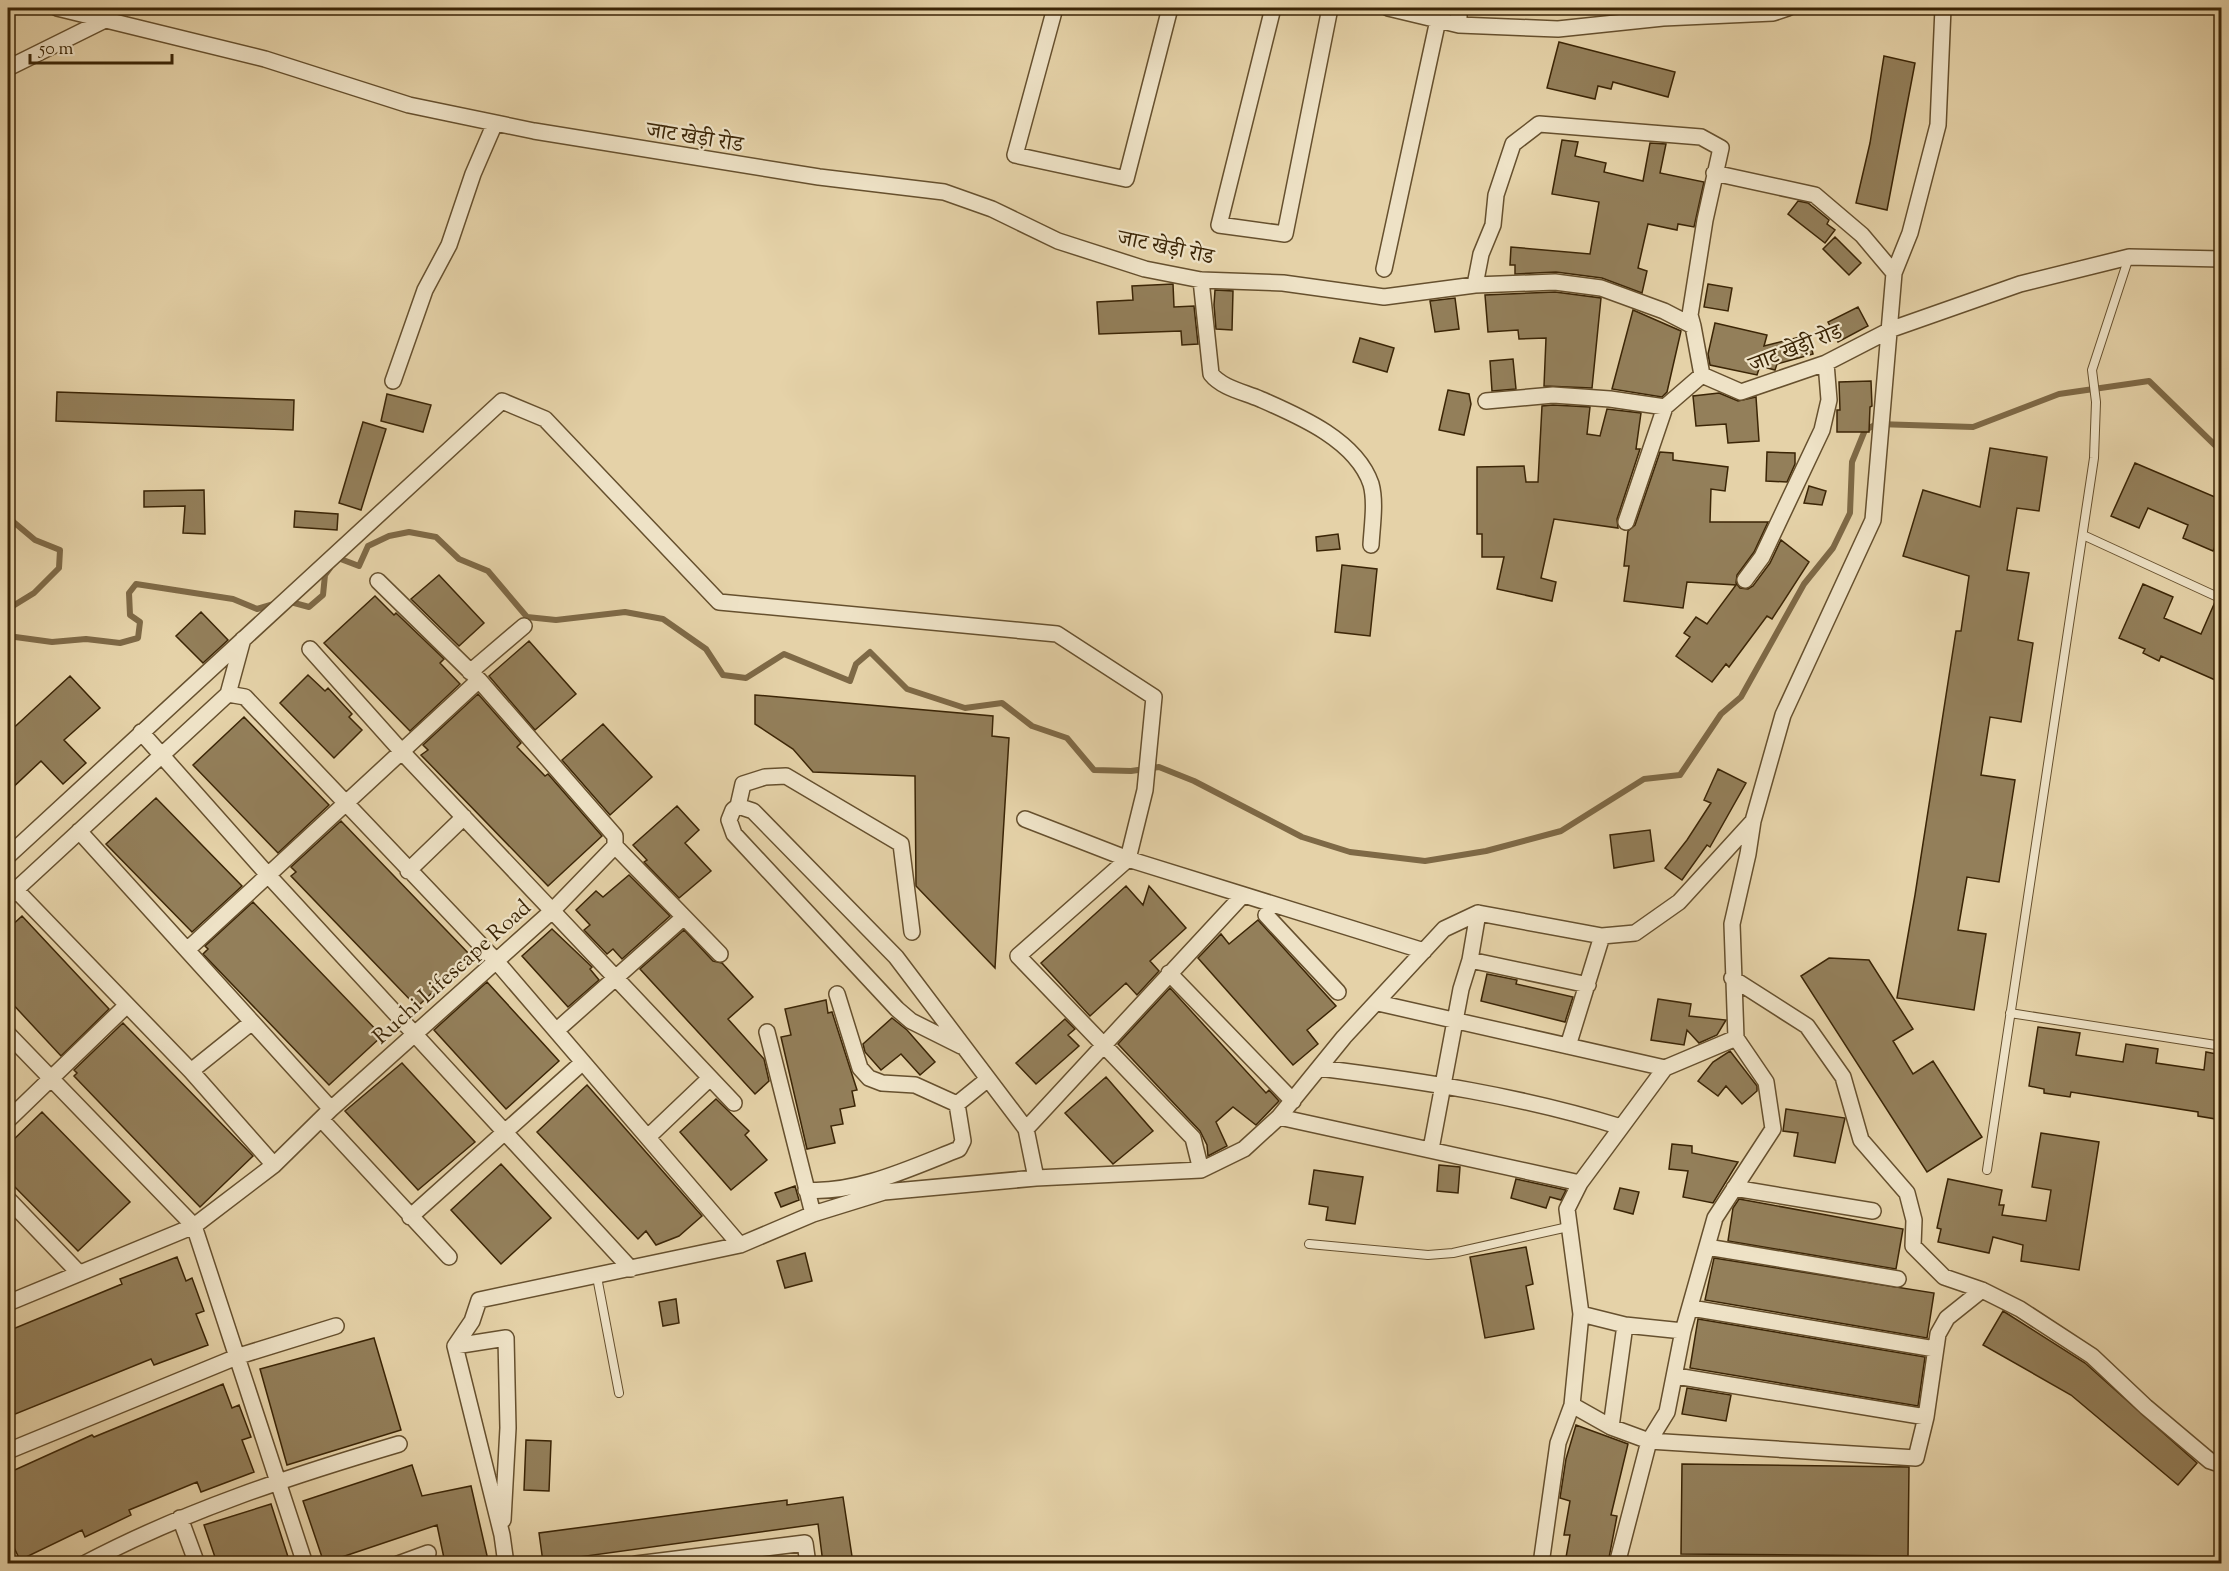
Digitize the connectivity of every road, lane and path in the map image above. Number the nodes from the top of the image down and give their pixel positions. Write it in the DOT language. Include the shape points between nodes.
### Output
graph roads {
  1 [pos="57,8"];
  2 [pos="1055,8"];
  3 [pos="1170,8"];
  4 [pos="1273,8"];
  5 [pos="1330,8"];
  6 [pos="1388,8"];
  7 [pos="1459,8"];
  8 [pos="1943,8"];
  9 [pos="1778,9"];
  10 [pos="1663,13"];
  11 [pos="1438,14"];
  12 [pos="107,19"];
  13 [pos="1459,25"];
  14 [pos="8,68"];
  15 [pos="495,123"];
  16 [pos="1714,173"];
  17 [pos="2129,256"];
  18 [pos="2222,259"];
  19 [pos="1384,269"];
  20 [pos="1894,273"];
  21 [pos="1201,280"];
  22 [pos="1475,285"];
  23 [pos="1693,327"];
  24 [pos="1892,329"];
  25 [pos="1826,363"];
  26 [pos="1702,375"];
  27 [pos="393,381"];
  28 [pos="1486,401"];
  29 [pos="1665,407"];
  30 [pos="1626,522"];
  31 [pos="2083,535"];
  32 [pos="1371,545"];
  33 [pos="1745,580"];
  34 [pos="378,581"];
  35 [pos="2222,598"];
  36 [pos="524,626"];
  37 [pos="243,639"];
  38 [pos="310,649"];
  39 [pos="475,676"];
  40 [pos="228,694"];
  41 [pos="141,732"];
  42 [pos="403,753"];
  43 [pos="162,757"];
  44 [pos="345,805"];
  45 [pos="738,806"];
  46 [pos="464,818"];
  47 [pos="1025,819"];
  48 [pos="1753,821"];
  49 [pos="79,831"];
  50 [pos="615,846"];
  51 [pos="8,855"];
  52 [pos="1128,859"];
  53 [pos="408,871"];
  54 [pos="268,875"];
  55 [pos="12,894"];
  56 [pos="1243,895"];
  57 [pos="1287,909"];
  58 [pos="552,911"];
  59 [pos="1478,913"];
  60 [pos="1266,915"];
  61 [pos="684,917"];
  62 [pos="912,932"];
  63 [pos="1602,936"];
  64 [pos="1290,938"];
  65 [pos="187,950"];
  66 [pos="1424,951"];
  67 [pos="720,954"];
  68 [pos="1470,960"];
  69 [pos="497,962"];
  70 [pos="1169,974"];
  71 [pos="1732,978"];
  72 [pos="616,979"];
  73 [pos="1588,985"];
  74 [pos="1338,992"];
  75 [pos="837,994"];
  76 [pos="1378,1003"];
  77 [pos="127,1005"];
  78 [pos="2010,1014"];
  79 [pos="1455,1021"];
  80 [pos="252,1022"];
  81 [pos="557,1030"];
  82 [pos="767,1032"];
  83 [pos="8,1034"];
  84 [pos="414,1034"];
  85 [pos="1736,1038"];
  86 [pos="1104,1043"];
  87 [pos="1568,1046"];
  88 [pos="2222,1046"];
  89 [pos="964,1047"];
  90 [pos="584,1062"];
  91 [pos="1319,1068"];
  92 [pos="1665,1068"];
  93 [pos="191,1071"];
  94 [pos="710,1078"];
  95 [pos="50,1079"];
  96 [pos="988,1079"];
  97 [pos="1443,1084"];
  98 [pos="1293,1101"];
  99 [pos="734,1103"];
  100 [pos="957,1104"];
  101 [pos="326,1114"];
  102 [pos="1280,1117"];
  103 [pos="8,1120"];
  104 [pos="1621,1127"];
  105 [pos="1026,1129"];
  106 [pos="506,1132"];
  107 [pos="648,1137"];
  108 [pos="1431,1149"];
  109 [pos="274,1165"];
  110 [pos="1201,1170"];
  111 [pos="1987,1170"];
  112 [pos="1036,1178"];
  113 [pos="1580,1183"];
  114 [pos="1734,1188"];
  115 [pos="806,1190"];
  116 [pos="8,1199"];
  117 [pos="1873,1211"];
  118 [pos="813,1214"];
  119 [pos="410,1217"];
  120 [pos="194,1227"];
  121 [pos="1568,1227"];
  122 [pos="1309,1244"];
  123 [pos="740,1245"];
  124 [pos="1707,1247"];
  125 [pos="449,1257"];
  126 [pos="631,1269"];
  127 [pos="78,1272"];
  128 [pos="597,1276"];
  129 [pos="1898,1279"];
  130 [pos="1982,1290"];
  131 [pos="8,1303"];
  132 [pos="1691,1308"];
  133 [pos="1581,1314"];
  134 [pos="1625,1324"];
  135 [pos="336,1326"];
  136 [pos="1683,1331"];
  137 [pos="455,1346"];
  138 [pos="1935,1349"];
  139 [pos="238,1356"];
  140 [pos="1676,1376"];
  141 [pos="619,1393"];
  142 [pos="1572,1405"];
  143 [pos="1926,1417"];
  144 [pos="1611,1427"];
  145 [pos="1649,1441"];
  146 [pos="399,1444"];
  147 [pos="8,1451"];
  148 [pos="2222,1465"];
  149 [pos="278,1480"];
  150 [pos="180,1518"];
  151 [pos="502,1535"];
  152 [pos="428,1553"];
  153 [pos="714,1559"];
  154 [pos="102,1560"];
  155 [pos="84,1563"];
  156 [pos="197,1563"];
  157 [pos="305,1563"];
  158 [pos="398,1563"];
  159 [pos="506,1563"];
  160 [pos="636,1563"];
  161 [pos="808,1563"];
  162 [pos="1541,1563"];
  163 [pos="1617,1563"];
  1 -- 12 [label="street, जाट खेड़ी रोड"];
  2 -- 3 [label="street" via="1014,155 1126,179"];
  4 -- 5 [label="street" via="1219,225 1285,234"];
  6 -- 11 [label="street"];
  7 -- 13 [label="street"];
  8 -- 20 [label="street" via="1938,125 1910,232"];
  9 -- 10 [label="street"];
  10 -- 13 [label="street" via="1558,29"];
  11 -- 13 [label="street"];
  11 -- 19 [label="street"];
  12 -- 14 [label="street"];
  12 -- 15 [label="street, जाट खेड़ी रोड" via="265,58 409,105"];
  15 -- 21 [label="street, जाट खेड़ी रोड" via="665,154 944,192 992,209 1058,241 1145,269"];
  15 -- 27 [label="street" via="449,245 425,290"];
  16 -- 20 [label="street" via="1815,195 1862,235"];
  16 -- 22 [label="street" via="1721,148 1701,137 1539,124 1513,144 1496,195 1493,225 1481,254"];
  16 -- 23 [label="street" via="1690,315"];
  17 -- 18 [label="street, जाट खेड़ी रोड"];
  17 -- 24 [label="street, जाट खेड़ी रोड" via="2020,284"];
  17 -- 31 [label="lane" via="2092,370 2097,402 2094,458"];
  20 -- 24 [label="street"];
  21 -- 22 [label="street, जाट खेड़ी रोड" via="1282,283 1384,297"];
  21 -- 32 [label="street" via="1212,374 1224,384 1282,408 1340,442 1371,485"];
  22 -- 23 [label="street, जाट खेड़ी रोड" via="1555,282 1601,288 1664,311"];
  23 -- 26 [label="street"];
  24 -- 25 [label="street, जाट खेड़ी रोड"];
  24 -- 48 [label="street" via="1873,520 1783,715"];
  25 -- 26 [label="street, जाट खेड़ी रोड" via="1741,392"];
  25 -- 33 [label="street" via="1829,400 1822,430 1762,557"];
  26 -- 29 [label="street"];
  28 -- 29 [label="street" via="1553,395"];
  29 -- 30 [label="street"];
  31 -- 35 [label="lane"];
  31 -- 78 [label="lane"];
  34 -- 39 [label="street"];
  36 -- 39 [label="street"];
  37 -- 40 [label="street"];
  37 -- 41 [label="street"];
  37 -- 52 [label="street" via="502,401 545,419 719,602 1057,634 1154,697 1145,790"];
  38 -- 42 [label="street"];
  39 -- 42 [label="street"];
  39 -- 50 [label="street" via="615,836"];
  40 -- 43 [label="street"];
  40 -- 44 [label="street" via="245,697"];
  41 -- 43 [label="street"];
  41 -- 51 [label="street"];
  42 -- 44 [label="street"];
  42 -- 46 [label="street"];
  43 -- 49 [label="street"];
  43 -- 54 [label="street"];
  44 -- 53 [label="street"];
  44 -- 54 [label="street"];
  45 -- 62 [label="street" via="743,784 786,776 901,844"];
  45 -- 89 [label="street" via="753,811 896,957"];
  45 -- 89 [label="street" via="729,820 734,834 897,1009 911,1021"];
  46 -- 53 [label="street"];
  46 -- 58 [label="street"];
  47 -- 52 [label="street"];
  48 -- 63 [label="street" via="1679,902 1635,933"];
  48 -- 71 [label="street" via="1732,924"];
  49 -- 55 [label="street"];
  49 -- 65 [label="street"];
  50 -- 58 [label="street, Ruchi Lifescape Road"];
  50 -- 61 [label="street"];
  52 -- 56 [label="street"];
  52 -- 86 [label="street" via="1018,956"];
  53 -- 69 [label="street"];
  54 -- 65 [label="street"];
  54 -- 84 [label="street"];
  55 -- 77 [label="street"];
  56 -- 57 [label="street"];
  56 -- 70 [label="street"];
  57 -- 64 [label="street"];
  57 -- 66 [label="street"];
  58 -- 69 [label="street, Ruchi Lifescape Road"];
  58 -- 72 [label="street"];
  59 -- 63 [label="street"];
  59 -- 66 [label="street" via="1444,929"];
  59 -- 68 [label="street"];
  60 -- 64 [label="street"];
  61 -- 67 [label="street"];
  61 -- 72 [label="street"];
  63 -- 73 [label="street"];
  64 -- 74 [label="street"];
  65 -- 80 [label="street"];
  66 -- 76 [label="street"];
  68 -- 73 [label="street"];
  68 -- 79 [label="street"];
  69 -- 81 [label="street"];
  69 -- 84 [label="street, Ruchi Lifescape Road"];
  70 -- 86 [label="street"];
  70 -- 98 [label="street"];
  71 -- 85 [label="street"];
  71 -- 130 [label="street" via="1807,1026 1843,1077 1861,1140 1907,1193 1914,1220 1912,1246 1944,1277"];
  72 -- 81 [label="street"];
  72 -- 94 [label="street"];
  73 -- 87 [label="street"];
  75 -- 100 [label="street" via="860,1068 869,1078 915,1085"];
  76 -- 79 [label="street"];
  76 -- 91 [label="street"];
  77 -- 93 [label="street"];
  77 -- 95 [label="street"];
  78 -- 88 [label="lane"];
  78 -- 111 [label="lane"];
  79 -- 87 [label="street"];
  79 -- 97 [label="street"];
  80 -- 93 [label="street"];
  80 -- 101 [label="street"];
  81 -- 90 [label="street"];
  82 -- 115 [label="street"];
  83 -- 95 [label="street"];
  84 -- 101 [label="street, Ruchi Lifescape Road"];
  84 -- 106 [label="street"];
  85 -- 92 [label="street"];
  85 -- 114 [label="street" via="1766,1082 1773,1129"];
  86 -- 105 [label="street"];
  86 -- 110 [label="street" via="1193,1138"];
  87 -- 92 [label="street"];
  89 -- 96 [label="street"];
  90 -- 106 [label="street"];
  90 -- 107 [label="street"];
  91 -- 97 [label="street"];
  91 -- 98 [label="street"];
  92 -- 104 [label="street"];
  93 -- 109 [label="street"];
  94 -- 99 [label="street"];
  94 -- 107 [label="street"];
  95 -- 103 [label="street"];
  95 -- 120 [label="street"];
  96 -- 100 [label="street"];
  96 -- 105 [label="street"];
  97 -- 104 [label="street" via="1562,1109"];
  97 -- 108 [label="street"];
  98 -- 102 [label="street"];
  100 -- 115 [label="street" via="963,1141 959,1149 861,1184 827,1191"];
  101 -- 109 [label="street, Ruchi Lifescape Road"];
  101 -- 119 [label="street"];
  102 -- 108 [label="street"];
  102 -- 110 [label="street" via="1244,1149"];
  104 -- 113 [label="street"];
  105 -- 112 [label="street"];
  106 -- 119 [label="street"];
  106 -- 126 [label="street"];
  107 -- 123 [label="street"];
  108 -- 113 [label="street"];
  109 -- 120 [label="street, Ruchi Lifescape Road"];
  110 -- 112 [label="street"];
  112 -- 118 [label="street" via="884,1192"];
  113 -- 121 [label="street" via="1567,1209"];
  114 -- 117 [label="street"];
  114 -- 124 [label="street" via="1715,1218"];
  115 -- 118 [label="street"];
  116 -- 127 [label="street"];
  118 -- 123 [label="street"];
  119 -- 125 [label="street"];
  120 -- 127 [label="street, Ruchi Lifescape Road"];
  120 -- 139 [label="street"];
  121 -- 122 [label="lane" via="1428,1255"];
  121 -- 133 [label="street"];
  123 -- 126 [label="street"];
  124 -- 129 [label="street"];
  124 -- 132 [label="street"];
  126 -- 128 [label="street"];
  127 -- 131 [label="street, Ruchi Lifescape Road"];
  128 -- 137 [label="street" via="479,1300 472,1321"];
  128 -- 141 [label="lane"];
  130 -- 138 [label="street" via="1947,1318"];
  130 -- 148 [label="street" via="2020,1309 2092,1356 2201,1454"];
  132 -- 136 [label="street"];
  132 -- 138 [label="street"];
  133 -- 134 [label="street"];
  133 -- 142 [label="street"];
  134 -- 136 [label="street"];
  134 -- 144 [label="street"];
  135 -- 139 [label="street"];
  136 -- 140 [label="street"];
  137 -- 151 [label="street"];
  137 -- 151 [label="street" via="506,1338 508,1428"];
  138 -- 143 [label="street"];
  139 -- 147 [label="street"];
  139 -- 149 [label="street"];
  140 -- 143 [label="street"];
  140 -- 145 [label="street" via="1667,1412"];
  142 -- 144 [label="street"];
  142 -- 162 [label="street" via="1558,1443"];
  143 -- 145 [label="street" via="1916,1458"];
  144 -- 145 [label="street"];
  145 -- 163 [label="street"];
  146 -- 149 [label="street"];
  149 -- 150 [label="street"];
  149 -- 157 [label="street"];
  150 -- 154 [label="street"];
  150 -- 156 [label="street"];
  151 -- 159 [label="street"];
  152 -- 158 [label="street"];
  153 -- 160 [label="street"];
  153 -- 161 [label="street" via="805,1543"];
  154 -- 155 [label="street"];
}
